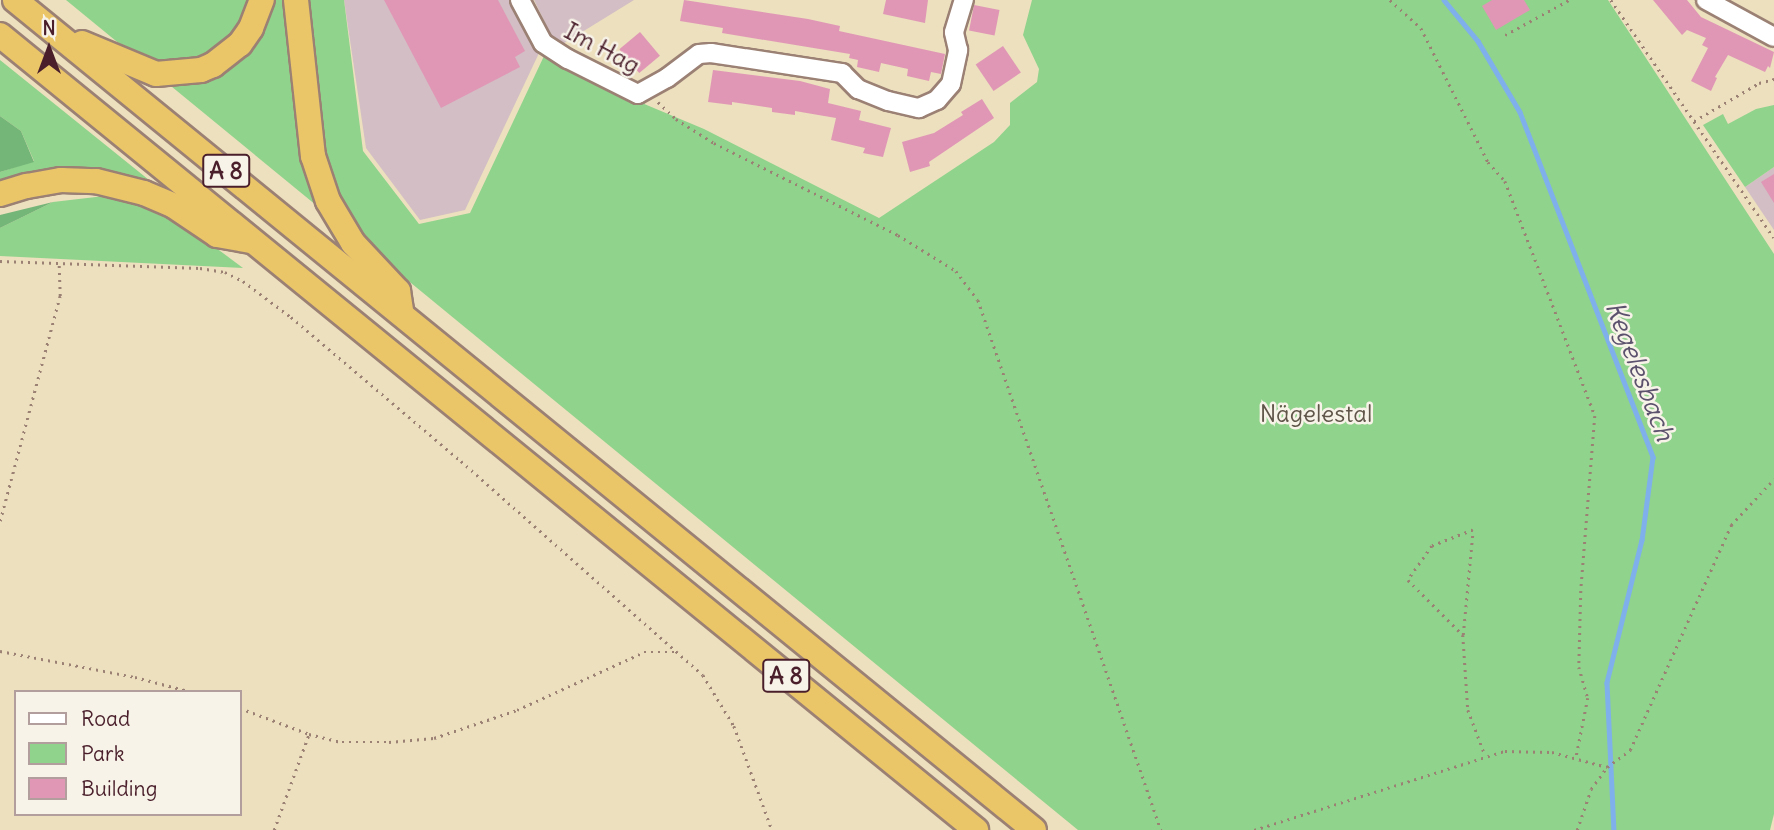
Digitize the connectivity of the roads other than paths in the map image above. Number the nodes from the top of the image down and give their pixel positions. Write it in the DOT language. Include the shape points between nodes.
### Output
graph roads {
  1 [pos="15,0"];
  2 [pos="262,0"];
  3 [pos="296,0"];
  4 [pos="520,0"];
  5 [pos="964,0"];
  6 [pos="1706,0"];
  7 [pos="50,28"];
  8 [pos="0,35"];
  9 [pos="1774,37"];
  10 [pos="0,194"];
  11 [pos="254,242"];
  12 [pos="402,314"];
  13 [pos="976,830"];
  14 [pos="1034,830"];
  1 -- 7 [label="highway, A 8"];
  2 -- 7 [label="highway" via="251,28 232,51 213,65 179,75 142,71"];
  3 -- 12 [label="highway" via="313,156 328,201 353,243 398,290"];
  4 -- 5 [label="street, Im Hag" via="543,43 638,94 699,54 711,53 842,73 858,89 919,108 937,100 951,84 958,50 954,32"];
  6 -- 9 [label="street"];
  7 -- 12 [label="highway, A 8"];
  8 -- 11 [label="highway, A 8"];
  10 -- 11 [label="highway" via="61,180 96,181 174,206 217,235"];
  11 -- 13 [label="highway, A 8"];
  12 -- 14 [label="highway, A 8"];
}
